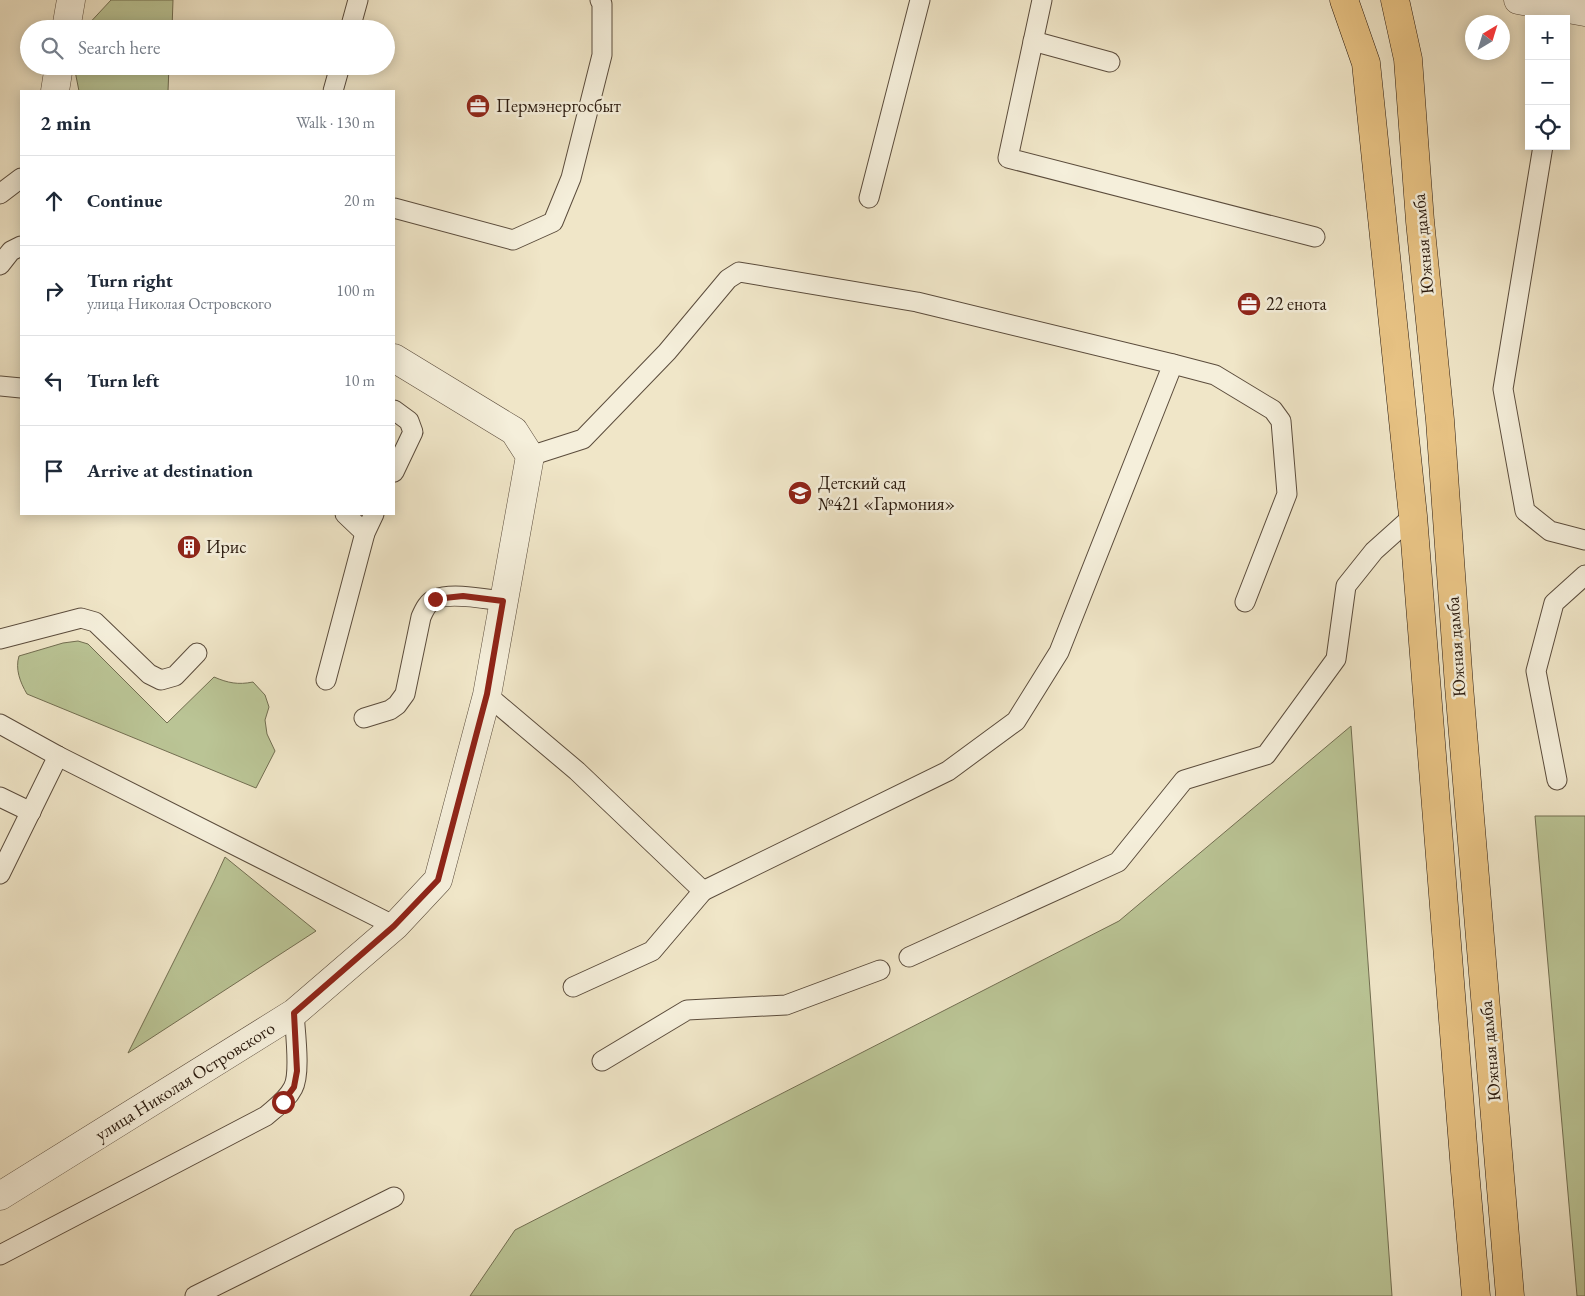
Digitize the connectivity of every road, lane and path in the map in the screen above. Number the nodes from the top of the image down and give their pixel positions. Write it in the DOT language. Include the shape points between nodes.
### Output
graph roads {
  1 [pos="71,0"];
  2 [pos="358,0"];
  3 [pos="600,0"];
  4 [pos="920,0"];
  5 [pos="1042,0"];
  6 [pos="1344,0"];
  7 [pos="1395,0"];
  8 [pos="1518,0"];
  9 [pos="1570,10"];
  10 [pos="68,20"];
  11 [pos="352,20"];
  12 [pos="1033,41"];
  13 [pos="1110,62"];
  14 [pos="58,75"];
  15 [pos="337,75"];
  16 [pos="55,90"];
  17 [pos="333,90"];
  18 [pos="1541,150"];
  19 [pos="20,179"];
  20 [pos="0,194"];
  21 [pos="868,198"];
  22 [pos="395,208"];
  23 [pos="1315,238"];
  24 [pos="20,246"];
  25 [pos="0,265"];
  26 [pos="395,359"];
  27 [pos="1173,364"];
  28 [pos="0,386"];
  29 [pos="20,388"];
  30 [pos="395,411"];
  31 [pos="530,456"];
  32 [pos="395,467"];
  33 [pos="346,515"];
  34 [pos="374,515"];
  35 [pos="1413,516"];
  36 [pos="365,532"];
  37 [pos="1585,540"];
  38 [pos="1585,575"];
  39 [pos="503,601"];
  40 [pos="1245,602"];
  41 [pos="0,639"];
  42 [pos="198,653"];
  43 [pos="326,680"];
  44 [pos="487,694"];
  45 [pos="364,718"];
  46 [pos="0,724"];
  47 [pos="58,756"];
  48 [pos="1556,780"];
  49 [pos="0,797"];
  50 [pos="30,812"];
  51 [pos="0,874"];
  52 [pos="702,891"];
  53 [pos="394,926"];
  54 [pos="909,957"];
  55 [pos="880,970"];
  56 [pos="573,987"];
  57 [pos="294,1013"];
  58 [pos="602,1061"];
  59 [pos="0,1196"];
  60 [pos="394,1197"];
  61 [pos="0,1255"];
  62 [pos="195,1296"];
  63 [pos="1476,1296"];
  64 [pos="1510,1296"];
  1 -- 10 [label="street"];
  2 -- 11 [label="lane"];
  3 -- 22 [label="lane" via="602,55 571,178 554,222 512,240"];
  4 -- 21 [label="lane"];
  5 -- 12 [label="lane"];
  6 -- 35 [label="main road, Южная дамба" via="1366,63"];
  7 -- 64 [label="main road, Южная дамба" via="1408,59"];
  8 -- 9 [label="street"];
  12 -- 13 [label="lane"];
  12 -- 23 [label="lane" via="1008,158"];
  14 -- 16 [label="street"];
  15 -- 17 [label="lane"];
  18 -- 37 [label="lane" via="1503,389 1525,511 1550,531"];
  19 -- 20 [label="lane"];
  24 -- 25 [label="lane" via="11,251"];
  26 -- 31 [label="street" via="514,431"];
  27 -- 31 [label="lane" via="917,302 739,272 728,279 667,352 583,439"];
  27 -- 40 [label="lane" via="1215,375 1273,410 1280,421 1288,494"];
  27 -- 52 [label="lane" via="1059,652 1016,721 948,771"];
  28 -- 29 [label="lane"];
  30 -- 32 [label="lane" via="409,421 412,432"];
  31 -- 39 [label="street, улица Николая Островского"];
  33 -- 36 [label="lane"];
  34 -- 36 [label="lane"];
  35 -- 54 [label="lane" via="1374,551 1346,586 1336,659 1266,755 1184,780 1118,862"];
  35 -- 63 [label="main road, Южная дамба"];
  36 -- 43 [label="lane"];
  38 -- 48 [label="lane" via="1554,602 1536,671"];
  39 -- 44 [label="street, улица Николая Островского"];
  39 -- 45 [label="lane" via="463,596 435,599 421,617 405,694 390,710"];
  41 -- 42 [label="lane" via="81,618 95,622 149,674 162,680 175,676"];
  44 -- 52 [label="lane" via="577,771"];
  44 -- 53 [label="street, улица Николая Островского" via="438,880"];
  46 -- 47 [label="lane"];
  47 -- 50 [label="lane"];
  47 -- 53 [label="lane"];
  49 -- 50 [label="lane"];
  50 -- 51 [label="lane"];
  52 -- 56 [label="lane" via="652,951"];
  53 -- 57 [label="street, улица Николая Островского"];
  55 -- 58 [label="lane" via="786,1006 688,1010"];
  57 -- 59 [label="street, улица Николая Островского"];
  57 -- 61 [label="lane" via="297,1071 294,1087 283,1102 266,1116"];
  60 -- 62 [label="lane"];
}
